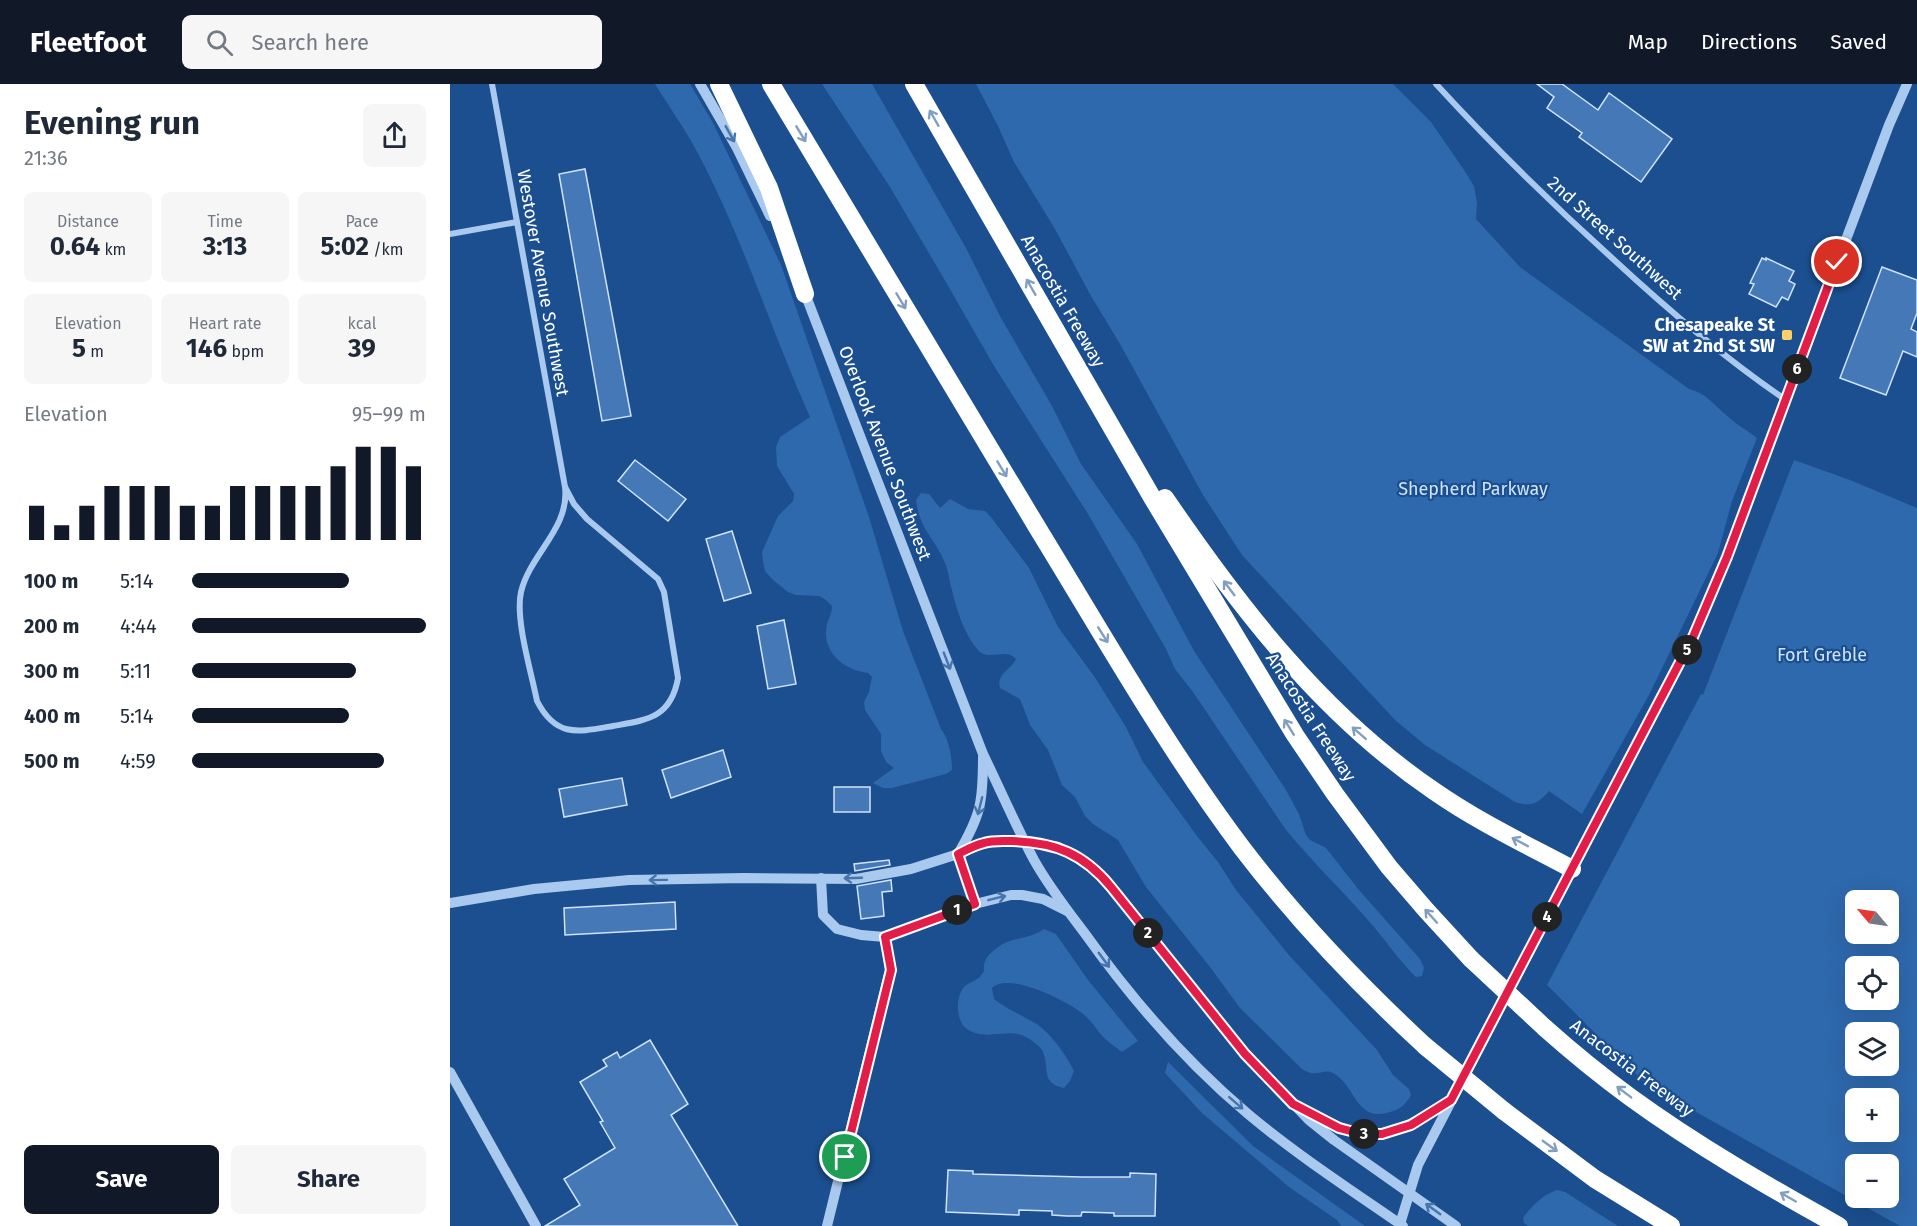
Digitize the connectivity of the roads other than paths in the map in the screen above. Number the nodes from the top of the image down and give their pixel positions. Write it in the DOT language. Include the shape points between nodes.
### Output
graph roads {
  1 [pos="492,84"];
  2 [pos="700,84"];
  3 [pos="719,84"];
  4 [pos="771,84"];
  5 [pos="914,84"];
  6 [pos="1436,84"];
  7 [pos="1907,84"];
  8 [pos="517,222"];
  9 [pos="450,234"];
  10 [pos="805,294"];
  11 [pos="1060,338"];
  12 [pos="1786,400"];
  13 [pos="566,487"];
  14 [pos="983,754"];
  15 [pos="1025,841"];
  16 [pos="958,854"];
  17 [pos="1572,869"];
  18 [pos="821,878"];
  19 [pos="450,903"];
  20 [pos="975,904"];
  21 [pos="1069,913"];
  22 [pos="885,937"];
  23 [pos="450,1072"];
  24 [pos="1451,1100"];
  25 [pos="1293,1104"];
  26 [pos="1409,1192"];
  27 [pos="1401,1225"];
  28 [pos="536,1226"];
  29 [pos="827,1226"];
  30 [pos="1456,1226"];
  31 [pos="1671,1226"];
  32 [pos="1839,1226"];
  1 -- 8 [label="street, Westover Avenue Southwest"];
  2 -- 10 [label="street, Overlook Avenue Southwest, one-way" via="752,176"];
  3 -- 10 [label="highway" via="769,188"];
  4 -- 31 [label="highway, one-way, bridge" via="1096,624 1242,848 1361,986 1425,1046 1595,1179"];
  11 -- 5 [label="highway, Anacostia Freeway, one-way"];
  6 -- 12 [label="street, 2nd Street Southwest" via="1519,171 1634,279 1727,357"];
  7 -- 12 [label="street"];
  8 -- 9 [label="street"];
  8 -- 13 [label="street, Westover Avenue Southwest"];
  10 -- 14 [label="street, Overlook Avenue Southwest, one-way"];
  17 -- 11 [label="highway, one-way" via="1434,791 1382,753 1324,699 1274,645 1199,549"];
  32 -- 11 [label="highway, Anacostia Freeway, one-way, bridge" via="1660,1118 1595,1071 1471,959 1426,910 1389,867 1294,735"];
  12 -- 17 [label="street" via="1693,637"];
  13 -- 13 [label="street, Westover Avenue Southwest" via="564,513 528,573 520,599 537,701 557,725 578,732 645,721 664,709 676,690 678,678 664,592 653,574 580,512"];
  14 -- 15 [label="street, Overlook Avenue Southwest"];
  14 -- 16 [label="street, one-way" via="982,801"];
  15 -- 16 [label="street" via="986,842"];
  15 -- 21 [label="street, Overlook Avenue Southwest"];
  15 -- 25 [label="street" via="1066,850 1104,878 1245,1054"];
  16 -- 18 [label="street, one-way" via="856,879"];
  16 -- 20 [label="street"];
  17 -- 24 [label="street"];
  18 -- 19 [label="street, one-way" via="629,880 534,889"];
  18 -- 22 [label="street" via="823,915 837,929"];
  20 -- 21 [label="street, one-way" via="1022,895 1043,899"];
  20 -- 22 [label="street"];
  21 -- 27 [label="street, Overlook Avenue Southwest, one-way" via="1113,973 1192,1063 1275,1136"];
  22 -- 29 [label="street" via="891,970"];
  23 -- 28 [label="street"];
  24 -- 25 [label="street" via="1411,1125 1382,1134 1339,1128"];
  24 -- 26 [label="street" via="1418,1165"];
  25 -- 26 [label="street" via="1334,1140"];
  26 -- 27 [label="street"];
  30 -- 26 [label="street, one-way"];
}
